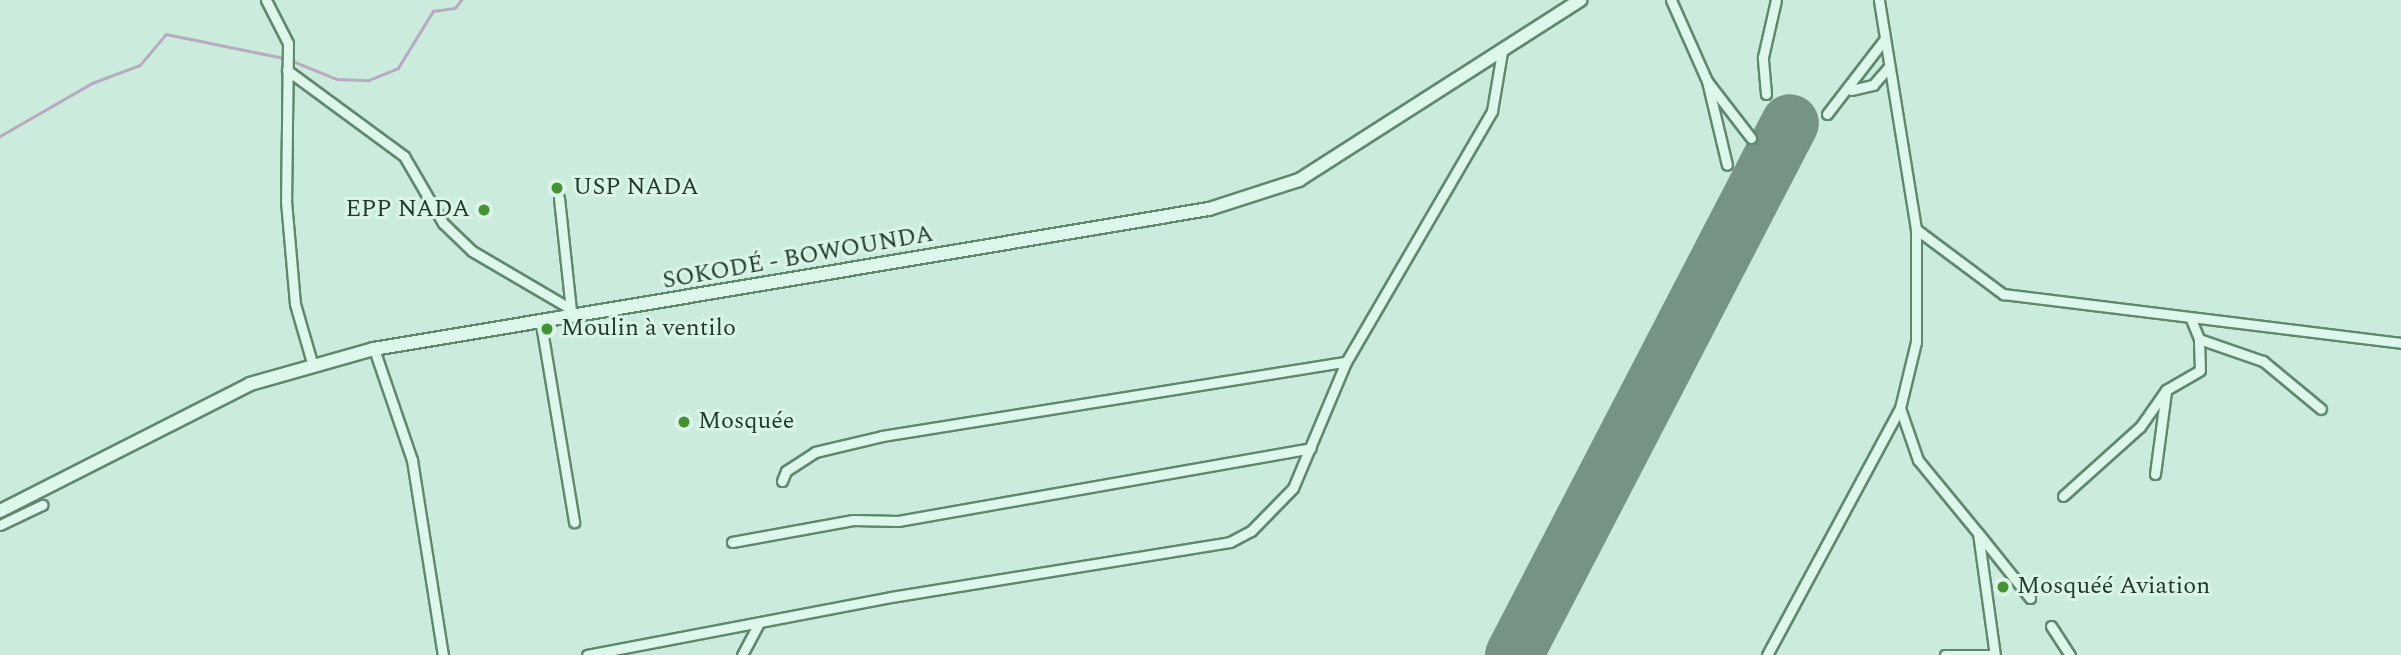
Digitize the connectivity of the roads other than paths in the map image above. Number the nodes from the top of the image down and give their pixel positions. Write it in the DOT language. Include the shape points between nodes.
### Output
graph roads {
  1 [pos="266,0"];
  2 [pos="1580,0"];
  3 [pos="1671,0"];
  4 [pos="1776,0"];
  5 [pos="1879,0"];
  6 [pos="1884,40"];
  7 [pos="1502,52"];
  8 [pos="1888,68"];
  9 [pos="287,70"];
  10 [pos="1707,81"];
  11 [pos="1851,90"];
  12 [pos="1766,94"];
  13 [pos="1827,114"];
  14 [pos="1751,138"];
  15 [pos="1727,165"];
  16 [pos="559,198"];
  17 [pos="1916,229"];
  18 [pos="572,313"];
  19 [pos="2191,319"];
  20 [pos="541,324"];
  21 [pos="2199,339"];
  22 [pos="2401,344"];
  23 [pos="374,349"];
  24 [pos="1346,362"];
  25 [pos="313,366"];
  26 [pos="2166,390"];
  27 [pos="1900,408"];
  28 [pos="2321,409"];
  29 [pos="1311,448"];
  30 [pos="2154,474"];
  31 [pos="782,481"];
  32 [pos="2063,496"];
  33 [pos="42,505"];
  34 [pos="0,511"];
  35 [pos="574,522"];
  36 [pos="0,525"];
  37 [pos="1978,533"];
  38 [pos="732,542"];
  39 [pos="2029,598"];
  40 [pos="758,625"];
  41 [pos="2051,626"];
  42 [pos="443,655"];
  43 [pos="587,655"];
  44 [pos="742,655"];
  45 [pos="1767,655"];
  46 [pos="1945,655"];
  47 [pos="1994,655"];
  48 [pos="2070,655"];
  1 -- 9 [label="street" via="288,43"];
  2 -- 7 [label="main road, SOKODÉ - BOWOUNDA"];
  3 -- 10 [label="street"];
  4 -- 12 [label="street" via="1763,57"];
  5 -- 6 [label="street"];
  6 -- 8 [label="street"];
  6 -- 11 [label="street"];
  7 -- 18 [label="main road, SOKODÉ - BOWOUNDA" via="1299,180 1209,209"];
  7 -- 24 [label="street" via="1492,111"];
  8 -- 11 [label="street" via="1873,85"];
  8 -- 17 [label="street"];
  9 -- 18 [label="street" via="404,156 443,223 472,251"];
  9 -- 25 [label="street" via="291,175 286,201 295,304"];
  10 -- 14 [label="street"];
  10 -- 15 [label="street"];
  11 -- 13 [label="street"];
  16 -- 18 [label="street"];
  17 -- 19 [label="street" via="2003,294"];
  17 -- 27 [label="street" via="1916,342"];
  18 -- 20 [label="main road, SOKODÉ - BOWOUNDA"];
  19 -- 21 [label="street"];
  19 -- 22 [label="street"];
  20 -- 23 [label="main road, SOKODÉ - BOWOUNDA"];
  20 -- 35 [label="street"];
  21 -- 26 [label="street" via="2200,370"];
  21 -- 28 [label="street" via="2263,361"];
  23 -- 25 [label="main road, SOKODÉ - BOWOUNDA"];
  23 -- 42 [label="street" via="412,460"];
  24 -- 29 [label="street"];
  24 -- 31 [label="street" via="882,436 815,452 786,471"];
  25 -- 34 [label="main road, SOKODÉ - BOWOUNDA" via="228,394"];
  26 -- 30 [label="street"];
  26 -- 32 [label="street" via="2140,428"];
  27 -- 37 [label="street" via="1917,460"];
  27 -- 45 [label="street"];
  29 -- 38 [label="street" via="898,521 853,520"];
  29 -- 40 [label="street" via="1293,488 1251,531 1230,542 891,597"];
  33 -- 36 [label="street"];
  37 -- 39 [label="street"];
  37 -- 47 [label="street"];
  40 -- 43 [label="street"];
  40 -- 44 [label="street"];
  41 -- 48 [label="street"];
  46 -- 47 [label="street"];
}
